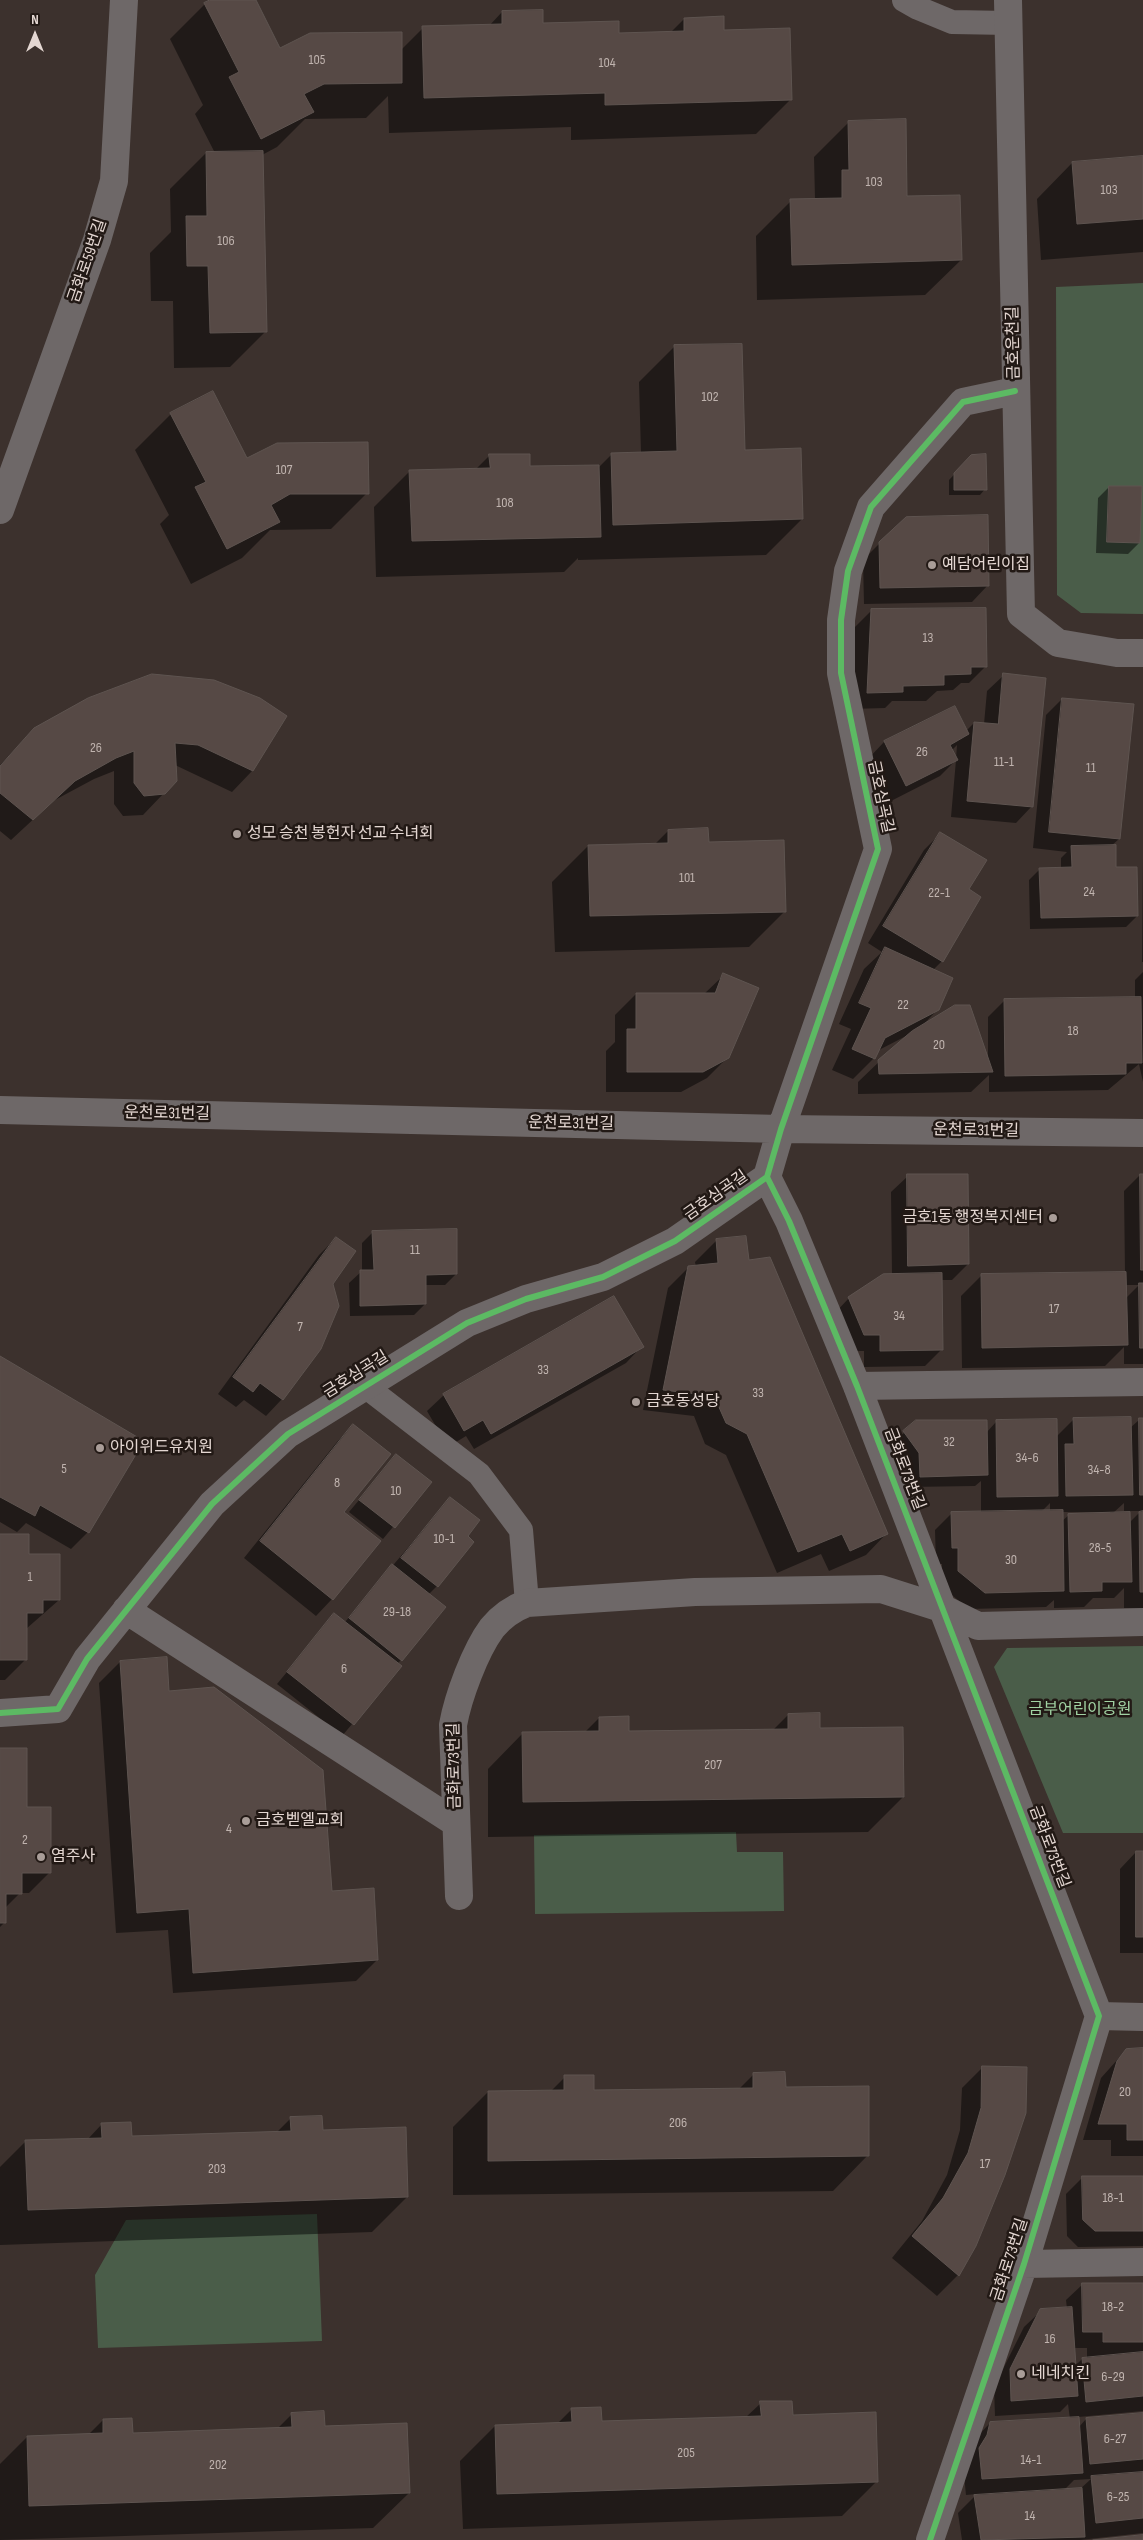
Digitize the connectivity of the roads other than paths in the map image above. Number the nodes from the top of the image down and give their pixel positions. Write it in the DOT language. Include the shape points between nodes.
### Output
graph roads {
  1 [pos="124,0"];
  2 [pos="904,0"];
  3 [pos="1008,12"];
  4 [pos="1015,391"];
  5 [pos="0,510"];
  6 [pos="1143,653"];
  7 [pos="0,1110"];
  8 [pos="781,1129"];
  9 [pos="1143,1133"];
  10 [pos="767,1177"];
  11 [pos="1143,1382"];
  12 [pos="365,1386"];
  13 [pos="857,1386"];
  14 [pos="527,1603"];
  15 [pos="126,1610"];
  16 [pos="944,1610"];
  17 [pos="1143,1622"];
  18 [pos="0,1713"];
  19 [pos="456,1823"];
  20 [pos="460,1896"];
  21 [pos="1099,2016"];
  22 [pos="1143,2017"];
  23 [pos="1143,2262"];
  24 [pos="1024,2264"];
  25 [pos="930,2540"];
  1 -- 5 [label="street, 금화로59번길" via="114,181 97,240"];
  2 -- 3 [label="lane" via="952,22"];
  3 -- 4 [label="street, 금호운천길"];
  4 -- 6 [label="street, 금호운천길" via="1021,614 1058,643 1117,653"];
  4 -- 8 [label="street, 금호심곡길" via="963,402 872,506 848,571 841,620 841,674 878,849"];
  7 -- 8 [label="street, 운천로31번길"];
  8 -- 9 [label="street, 운천로31번길"];
  8 -- 10 [label="street, 금호심곡길"];
  10 -- 12 [label="street, 금호심곡길" via="675,1241 603,1277 526,1299 467,1322"];
  10 -- 13 [label="street, 금화로73번길" via="789,1221"];
  11 -- 13 [label="street"];
  12 -- 14 [label="lane, 금호심곡길" via="479,1474 521,1530"];
  12 -- 15 [label="street, 금호심곡길" via="288,1434 212,1504"];
  13 -- 16 [label="street, 금화로73번길"];
  14 -- 16 [label="street, 금화로73번길" via="695,1592 881,1589"];
  14 -- 19 [label="street, 금화로73번길" via="514,1608 492,1628 458,1699 453,1725"];
  15 -- 18 [label="street, 금호심곡길" via="87,1659 58,1709"];
  15 -- 19 [label="street"];
  16 -- 17 [label="street, 금화로73번길" via="978,1626"];
  16 -- 21 [label="street, 금화로73번길"];
  19 -- 20 [label="street, 금화로73번길"];
  21 -- 22 [label="street"];
  21 -- 24 [label="street, 금화로73번길"];
  23 -- 24 [label="street, 금화로73번길"];
  24 -- 25 [label="street, 금화로73번길"];
}
